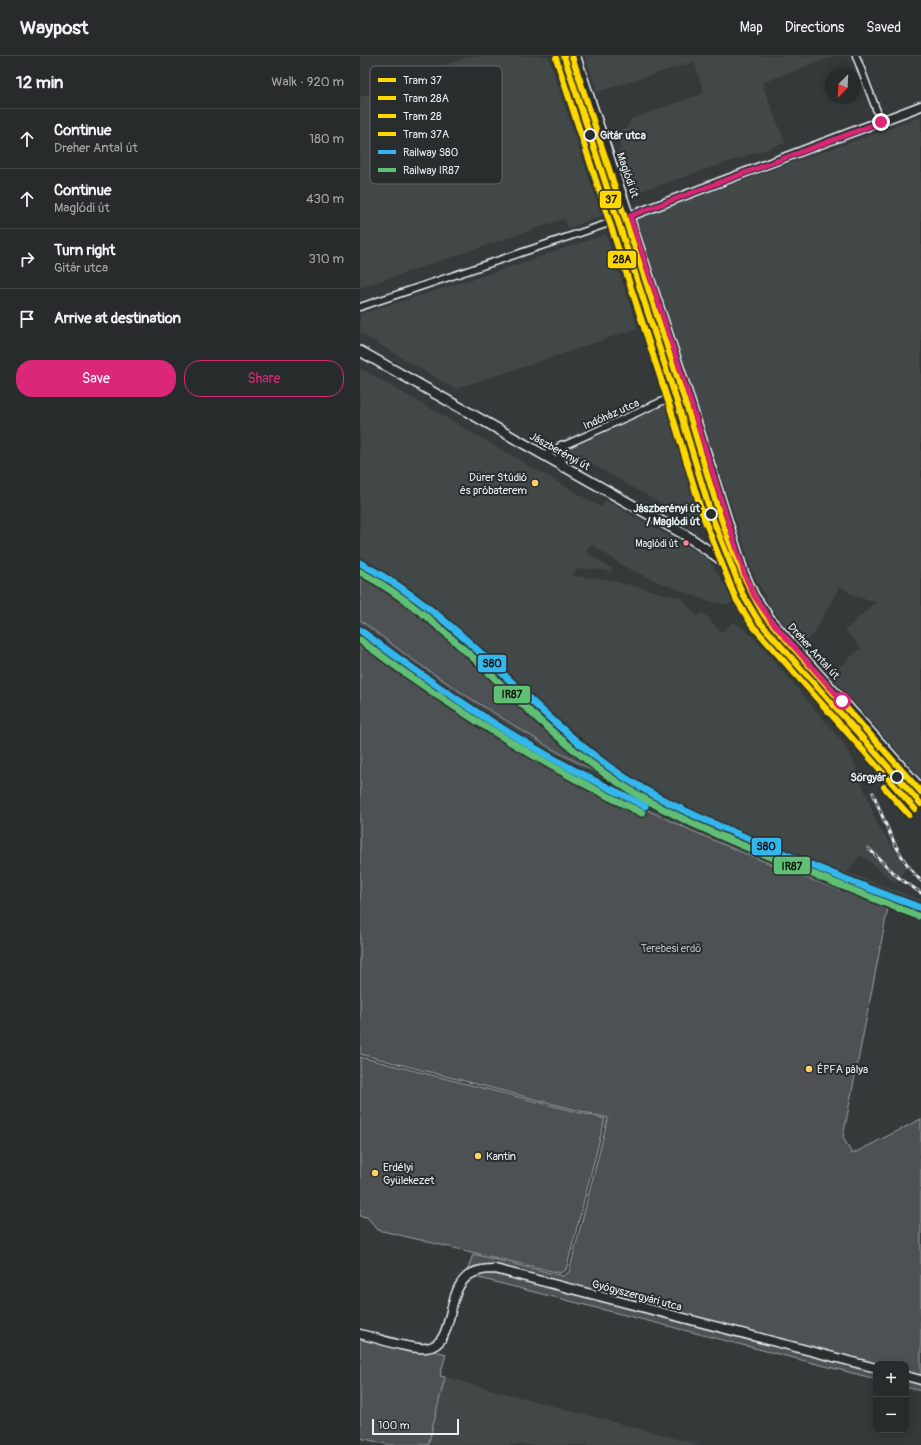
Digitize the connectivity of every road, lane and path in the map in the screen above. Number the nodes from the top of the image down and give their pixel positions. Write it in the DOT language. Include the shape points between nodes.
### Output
graph roads {
  1 [pos="576,56"];
  2 [pos="856,56"];
  3 [pos="921,106"];
  4 [pos="881,122"];
  5 [pos="630,216"];
  6 [pos="360,307"];
  7 [pos="360,351"];
  8 [pos="687,390"];
  9 [pos="562,446"];
  10 [pos="543,455"];
  11 [pos="563,467"];
  12 [pos="745,576"];
  13 [pos="921,789"];
  14 [pos="360,1334"];
  15 [pos="873,1367"];
  16 [pos="909,1377"];
  17 [pos="921,1380"];
  1 -- 5 [label="street, Maglódi út"];
  2 -- 4 [label="street"];
  3 -- 4 [label="street"];
  4 -- 5 [label="street"];
  5 -- 6 [label="street"];
  5 -- 8 [label="street, Maglódi út"];
  7 -- 10 [label="main road, Jászberényi út"];
  8 -- 9 [label="street, Indóház utca"];
  8 -- 12 [label="street, Maglódi út"];
  9 -- 10 [label="street, Indóház utca"];
  9 -- 11 [label="main road" via="560,457"];
  10 -- 11 [label="main road, Jászberényi út"];
  11 -- 12 [label="main road, Jászberényi út" via="687,536"];
  12 -- 13 [label="main road, Dreher Antal út" via="754,596 772,622"];
  14 -- 15 [label="street, Gyógyszergyári utca" via="415,1348 427,1348 437,1344 443,1338 454,1297 463,1281 471,1274 495,1269"];
  16 -- 17 [label="street"];
}
